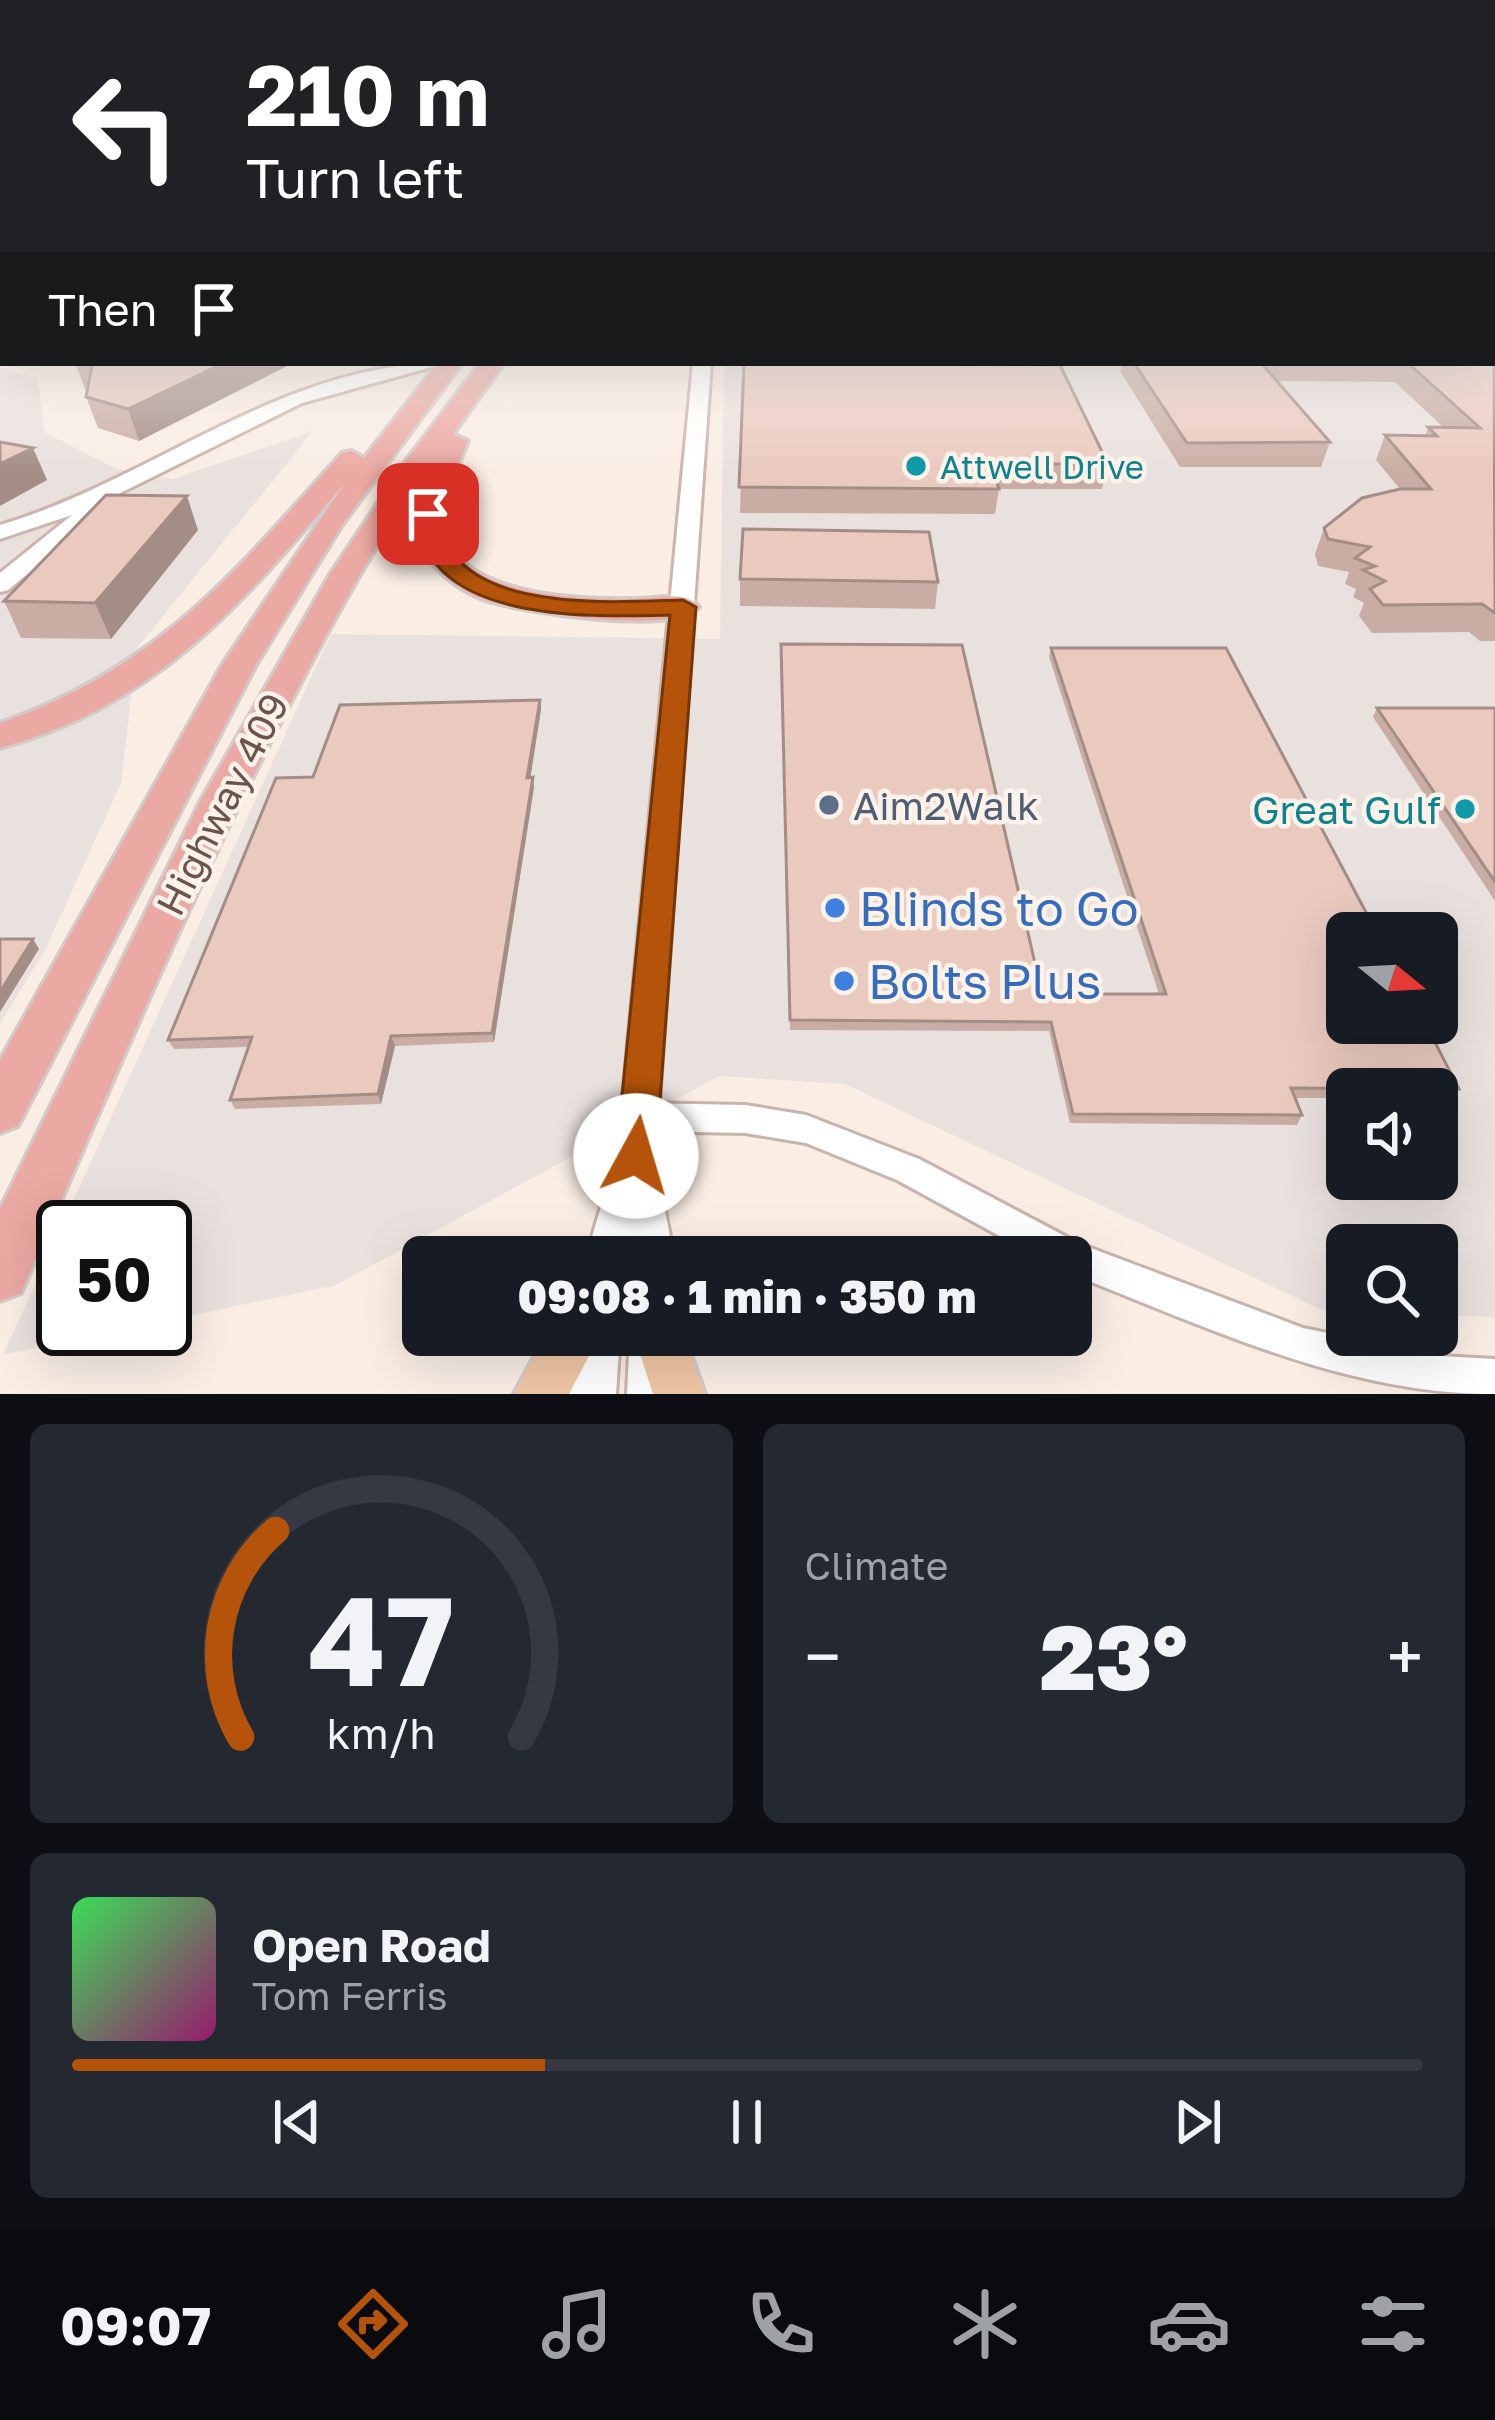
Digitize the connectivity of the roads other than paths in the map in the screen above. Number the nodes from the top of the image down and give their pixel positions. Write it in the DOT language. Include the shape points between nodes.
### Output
graph roads {
  1 [pos="489,366"];
  2 [pos="490,366"];
  3 [pos="702,366"];
  4 [pos="439,370"];
  5 [pos="136,477"];
  6 [pos="5,530"];
  7 [pos="0,584"];
  8 [pos="683,607"];
  9 [pos="0,736"];
  10 [pos="0,1109"];
  11 [pos="638,1137"];
  12 [pos="613,1236"];
  13 [pos="650,1236"];
  14 [pos="1032,1236"];
  15 [pos="1092,1265"];
  16 [pos="0,1272"];
  17 [pos="563,1356"];
  18 [pos="595,1356"];
  19 [pos="654,1356"];
  20 [pos="665,1356"];
  21 [pos="1495,1377"];
  22 [pos="540,1394"];
  23 [pos="592,1394"];
  24 [pos="651,1394"];
  25 [pos="680,1394"];
  1 -- 16 [label="highway, Highway 409" via="312,630 204,832"];
  2 -- 8 [label="highway" via="433,488 429,535 443,556 494,593 536,605"];
  3 -- 8 [label="main road"];
  4 -- 5 [label="main road" via="313,393"];
  4 -- 9 [label="highway" via="175,650 106,695"];
  4 -- 10 [label="highway, Highway 409" via="239,665"];
  5 -- 6 [label="main road"];
  5 -- 7 [label="main road"];
  6 -- 7 [label="main road" via="15,544"];
  8 -- 11 [label="main road"];
  11 -- 12 [label="main road"];
  11 -- 13 [label="main road"];
  11 -- 14 [label="street" via="750,1120 804,1128 906,1169"];
  15 -- 21 [label="street" via="1304,1346"];
  17 -- 22 [label="main road"];
  18 -- 23 [label="main road"];
  19 -- 24 [label="main road"];
  20 -- 25 [label="main road"];
}
